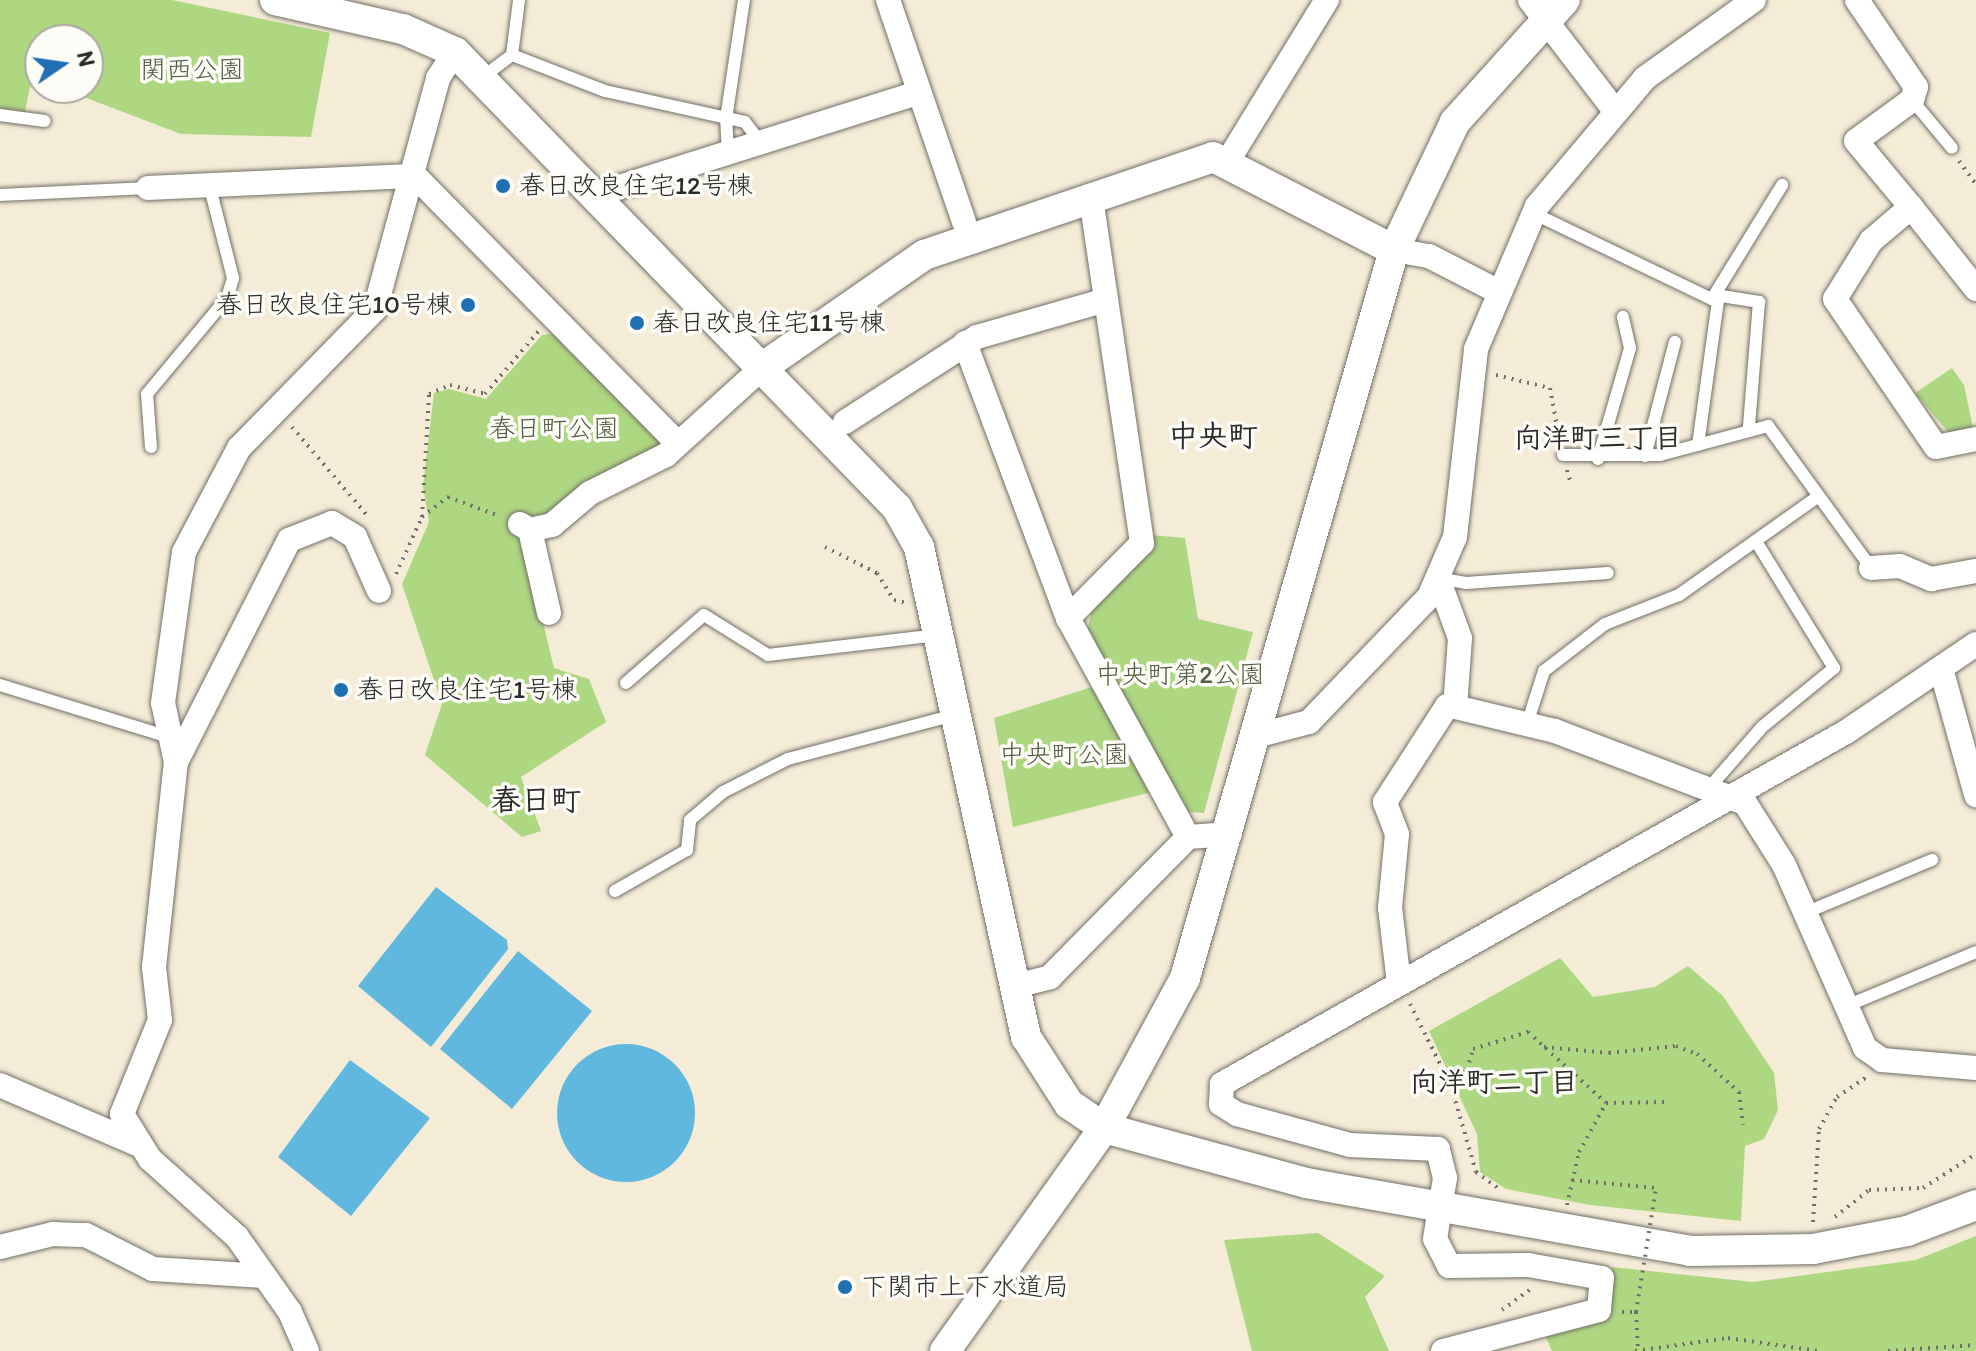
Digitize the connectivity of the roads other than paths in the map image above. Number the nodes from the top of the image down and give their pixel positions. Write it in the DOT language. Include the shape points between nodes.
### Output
graph roads {
  1 [pos="275,0"];
  2 [pos="519,0"];
  3 [pos="744,0"];
  4 [pos="888,0"];
  5 [pos="1327,0"];
  6 [pos="1754,0"];
  7 [pos="1857,0"];
  8 [pos="1546,7"];
  9 [pos="455,52"];
  10 [pos="512,55"];
  11 [pos="484,76"];
  12 [pos="918,93"];
  13 [pos="1912,100"];
  14 [pos="1616,112"];
  15 [pos="0,115"];
  16 [pos="726,119"];
  17 [pos="45,121"];
  18 [pos="761,143"];
  19 [pos="1952,148"];
  20 [pos="728,154"];
  21 [pos="1229,159"];
  22 [pos="415,176"];
  23 [pos="209,184"];
  24 [pos="1782,185"];
  25 [pos="148,188"];
  26 [pos="0,195"];
  27 [pos="594,195"];
  28 [pos="1091,198"];
  29 [pos="1911,207"];
  30 [pos="1533,213"];
  31 [pos="964,222"];
  32 [pos="1394,250"];
  33 [pos="1976,289"];
  34 [pos="1497,291"];
  35 [pos="1714,297"];
  36 [pos="1106,300"];
  37 [pos="1623,317"];
  38 [pos="1675,342"];
  39 [pos="965,343"];
  40 [pos="763,367"];
  41 [pos="845,422"];
  42 [pos="1749,427"];
  43 [pos="1976,439"];
  44 [pos="676,442"];
  45 [pos="1698,445"];
  46 [pos="151,447"];
  47 [pos="1563,455"];
  48 [pos="1645,456"];
  49 [pos="1598,459"];
  50 [pos="1819,496"];
  51 [pos="1757,543"];
  52 [pos="1871,568"];
  53 [pos="1976,571"];
  54 [pos="1608,573"];
  55 [pos="1438,578"];
  56 [pos="387,584"];
  57 [pos="549,613"];
  58 [pos="1068,618"];
  59 [pos="938,635"];
  60 [pos="1976,644"];
  61 [pos="1942,672"];
  62 [pos="626,683"];
  63 [pos="0,685"];
  64 [pos="1455,707"];
  65 [pos="955,715"];
  66 [pos="1527,724"];
  67 [pos="166,736"];
  68 [pos="1256,736"];
  69 [pos="176,762"];
  70 [pos="1708,789"];
  71 [pos="1976,795"];
  72 [pos="1732,796"];
  73 [pos="1230,834"];
  74 [pos="1188,837"];
  75 [pos="1932,860"];
  76 [pos="615,891"];
  77 [pos="1805,913"];
  78 [pos="1976,952"];
  79 [pos="1399,983"];
  80 [pos="1015,986"];
  81 [pos="1844,1007"];
  82 [pos="1976,1068"];
  83 [pos="0,1085"];
  84 [pos="1104,1128"];
  85 [pos="139,1145"];
  86 [pos="1976,1205"];
  87 [pos="1443,1209"];
  88 [pos="0,1247"];
  89 [pos="264,1276"];
  90 [pos="307,1351"];
  91 [pos="945,1351"];
  92 [pos="1443,1351"];
  1 -- 9 [label="street" via="403,29"];
  2 -- 10 [label="lane"];
  3 -- 16 [label="lane"];
  4 -- 12 [label="street"];
  5 -- 21 [label="street"];
  6 -- 14 [label="street" via="1645,78"];
  7 -- 13 [label="street" via="1916,87"];
  8 -- 14 [label="street"];
  8 -- 32 [label="street" via="1455,122"];
  9 -- 11 [label="street"];
  9 -- 22 [label="street" via="438,78"];
  10 -- 11 [label="lane"];
  10 -- 16 [label="lane" via="605,91"];
  11 -- 27 [label="street"];
  12 -- 18 [label="street"];
  12 -- 31 [label="street"];
  13 -- 19 [label="lane"];
  13 -- 29 [label="street" via="1856,141"];
  14 -- 30 [label="street"];
  15 -- 17 [label="lane"];
  16 -- 18 [label="lane" via="754,126"];
  16 -- 20 [label="lane"];
  18 -- 20 [label="street"];
  20 -- 27 [label="street"];
  21 -- 28 [label="street" via="1195,161"];
  21 -- 32 [label="street"];
  22 -- 23 [label="street"];
  22 -- 44 [label="street"];
  22 -- 67 [label="street" via="375,309 239,448 184,552 164,676"];
  23 -- 25 [label="street"];
  23 -- 46 [label="lane" via="233,278 227,298 147,394"];
  24 -- 35 [label="lane"];
  25 -- 26 [label="lane"];
  27 -- 40 [label="street"];
  28 -- 36 [label="street"];
  28 -- 40 [label="street" via="924,255"];
  29 -- 33 [label="street"];
  29 -- 43 [label="street" via="1871,241 1835,299 1936,447"];
  30 -- 34 [label="street"];
  30 -- 35 [label="lane"];
  32 -- 34 [label="street" via="1429,256"];
  32 -- 68 [label="street"];
  34 -- 55 [label="street" via="1470,373 1455,537"];
  35 -- 42 [label="lane" via="1759,302"];
  35 -- 45 [label="lane" via="1718,301"];
  36 -- 39 [label="street"];
  36 -- 58 [label="street" via="1142,543"];
  37 -- 49 [label="lane" via="1630,348"];
  38 -- 48 [label="lane"];
  39 -- 41 [label="street"];
  39 -- 58 [label="street"];
  40 -- 44 [label="street"];
  40 -- 59 [label="street" via="910,528"];
  42 -- 45 [label="lane"];
  42 -- 50 [label="lane" via="1768,426"];
  44 -- 57 [label="street" via="552,525 525,527"];
  45 -- 48 [label="lane"];
  47 -- 49 [label="lane"];
  48 -- 49 [label="lane"];
  50 -- 51 [label="lane"];
  50 -- 52 [label="lane"];
  51 -- 66 [label="lane" via="1679,595 1592,633 1544,671"];
  51 -- 70 [label="lane" via="1834,668 1762,727"];
  52 -- 53 [label="street" via="1900,566 1931,579"];
  54 -- 55 [label="lane" via="1466,583"];
  55 -- 64 [label="street" via="1460,638"];
  55 -- 68 [label="street" via="1429,597 1309,722"];
  56 -- 69 [label="street" via="355,537 332,523 289,540"];
  58 -- 74 [label="street"];
  59 -- 62 [label="lane" via="768,655 704,615"];
  59 -- 65 [label="street"];
  60 -- 61 [label="street"];
  61 -- 71 [label="street"];
  61 -- 72 [label="street"];
  63 -- 67 [label="lane"];
  64 -- 66 [label="street"];
  64 -- 79 [label="street" via="1447,706 1385,802 1397,834 1390,908"];
  65 -- 76 [label="lane" via="788,759 736,785 693,815 687,850"];
  65 -- 80 [label="street"];
  66 -- 70 [label="street"];
  67 -- 69 [label="street"];
  68 -- 73 [label="street"];
  69 -- 85 [label="street" via="154,967 160,1020 122,1114"];
  70 -- 72 [label="street"];
  72 -- 77 [label="street" via="1745,803 1784,865"];
  72 -- 79 [label="street"];
  73 -- 74 [label="street"];
  73 -- 84 [label="street" via="1185,978"];
  74 -- 80 [label="street" via="1050,977"];
  75 -- 77 [label="lane"];
  77 -- 81 [label="street"];
  78 -- 81 [label="lane"];
  79 -- 87 [label="street" via="1237,1073 1222,1084 1221,1104 1350,1145 1426,1143 1442,1157"];
  80 -- 84 [label="street" via="1026,1037 1045,1077"];
  81 -- 82 [label="street" via="1865,1048 1882,1060"];
  83 -- 85 [label="street"];
  84 -- 87 [label="street" via="1306,1183"];
  84 -- 91 [label="street"];
  85 -- 89 [label="street" via="237,1237"];
  86 -- 87 [label="street" via="1877,1238 1763,1253 1690,1251"];
  87 -- 92 [label="street" via="1435,1239 1449,1266 1558,1269 1602,1278 1599,1310"];
  88 -- 89 [label="street" via="53,1234 86,1235 153,1269"];
  89 -- 90 [label="street"];
}
